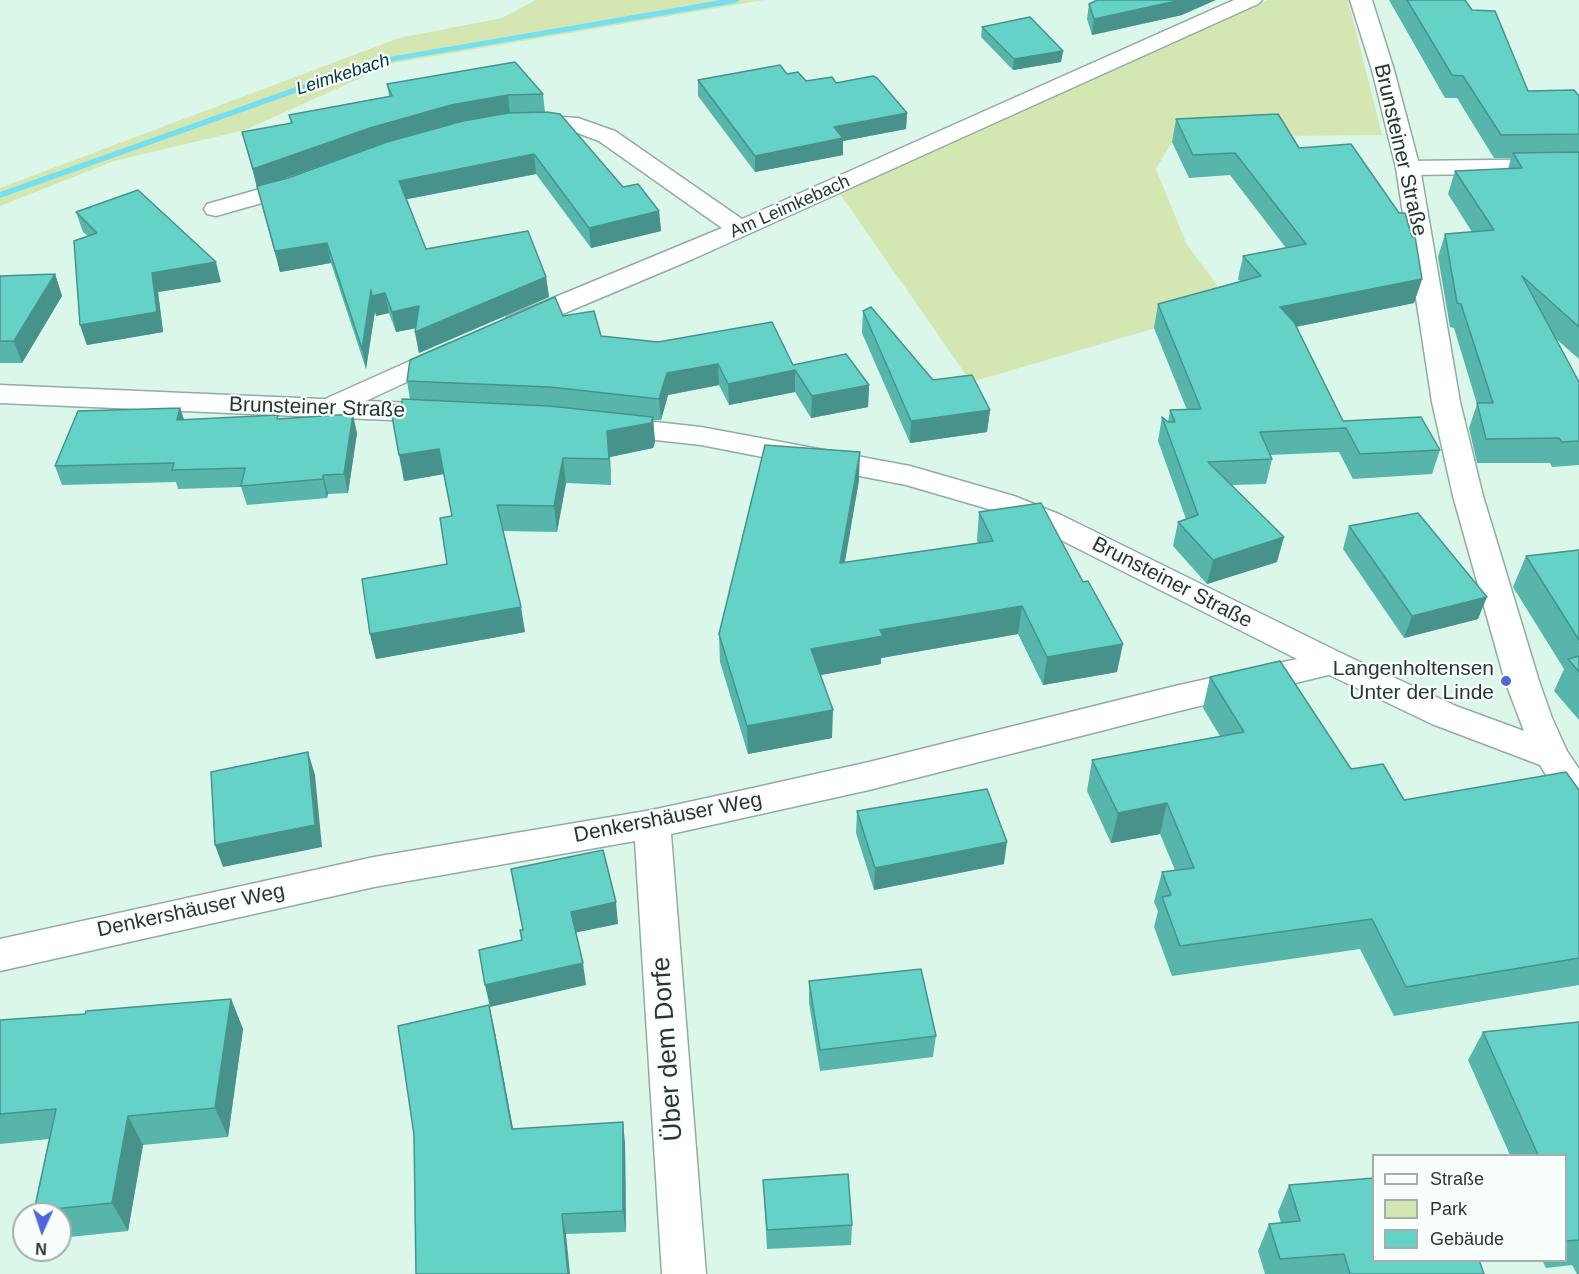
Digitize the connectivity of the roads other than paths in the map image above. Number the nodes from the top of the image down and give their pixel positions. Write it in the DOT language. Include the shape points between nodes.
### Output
graph roads {
  1 [pos="1251,0"];
  2 [pos="1361,0"];
  3 [pos="500,124"];
  4 [pos="1579,166"];
  5 [pos="1408,168"];
  6 [pos="320,178"];
  7 [pos="216,209"];
  8 [pos="740,229"];
  9 [pos="500,330"];
  10 [pos="468,343"];
  11 [pos="0,394"];
  12 [pos="326,409"];
  13 [pos="468,414"];
  14 [pos="584,423"];
  15 [pos="1333,663"];
  16 [pos="1552,756"];
  17 [pos="1579,799"];
  18 [pos="652,824"];
  19 [pos="0,955"];
  20 [pos="684,1274"];
  1 -- 8 [label="street, Am Leimkebach"];
  2 -- 5 [label="street, Brunsteiner Straße"];
  3 -- 8 [label="street" via="549,122 591,129 622,145"];
  4 -- 5 [label="street"];
  5 -- 16 [label="street, Brunsteiner Straße" via="1453,439 1522,681"];
  6 -- 7 [label="street"];
  8 -- 9 [label="street, Am Leimkebach"];
  10 -- 12 [label="street"];
  11 -- 12 [label="street, Brunsteiner Straße"];
  12 -- 13 [label="street, Brunsteiner Straße"];
  14 -- 15 [label="street, Brunsteiner Straße" via="777,449 966,491 1050,522"];
  15 -- 16 [label="street, Brunsteiner Straße" via="1444,716"];
  15 -- 18 [label="street, Denkershäuser Weg" via="869,776"];
  16 -- 17 [label="street"];
  18 -- 19 [label="street, Denkershäuser Weg" via="374,872"];
  18 -- 20 [label="street, Über dem Dorfe"];
}
